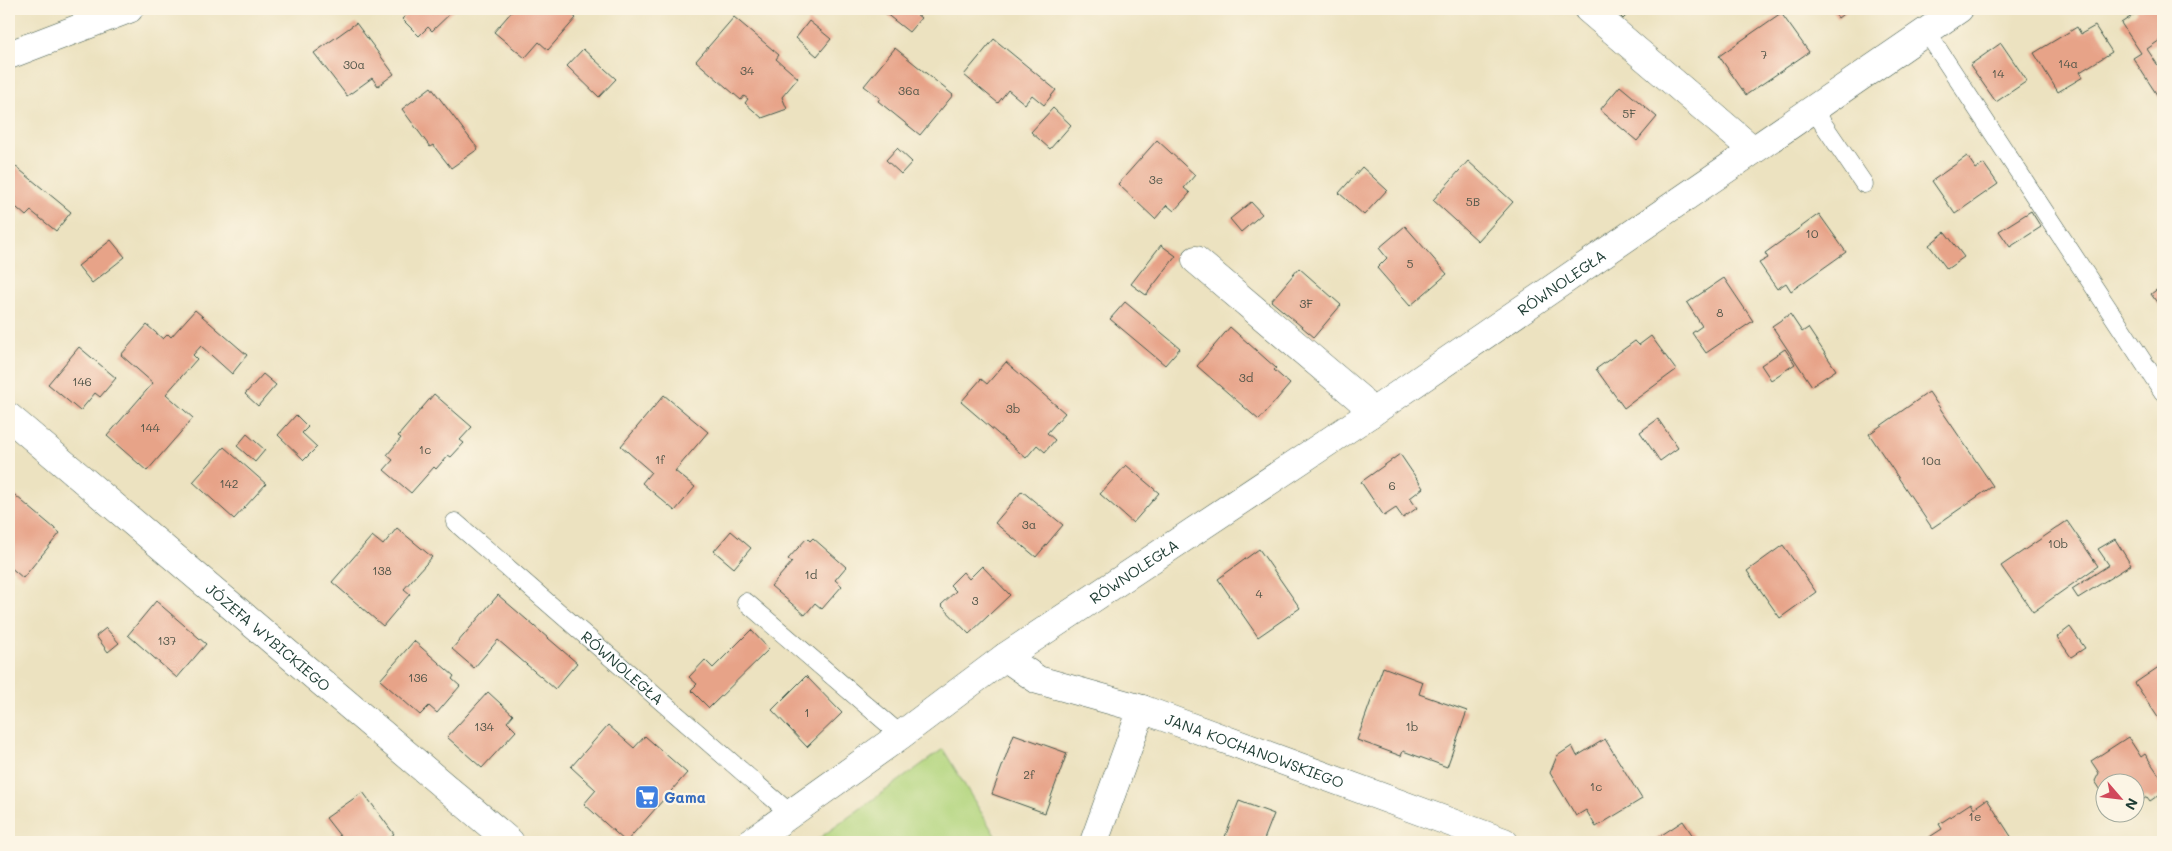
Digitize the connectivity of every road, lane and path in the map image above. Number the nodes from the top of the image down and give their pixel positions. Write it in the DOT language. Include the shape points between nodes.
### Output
graph roads {
  1 [pos="129,9"];
  2 [pos="1588,9"];
  3 [pos="1959,9"];
  4 [pos="1926,31"];
  5 [pos="9,55"];
  6 [pos="1813,109"];
  7 [pos="1753,150"];
  8 [pos="1864,184"];
  9 [pos="1196,260"];
  10 [pos="2163,392"];
  11 [pos="1370,414"];
  12 [pos="14,429"];
  13 [pos="455,522"];
  14 [pos="746,602"];
  15 [pos="1005,657"];
  16 [pos="1142,709"];
  17 [pos="901,735"];
  18 [pos="791,814"];
  19 [pos="510,842"];
  20 [pos="750,842"];
  21 [pos="1094,842"];
  22 [pos="1504,842"];
  1 -- 5 [label="street"];
  2 -- 7 [label="street"];
  3 -- 4 [label="street, RÓWNOLEGŁA"];
  4 -- 6 [label="street, RÓWNOLEGŁA"];
  4 -- 10 [label="lane"];
  6 -- 7 [label="street, RÓWNOLEGŁA"];
  6 -- 8 [label="lane"];
  7 -- 11 [label="street, RÓWNOLEGŁA"];
  9 -- 11 [label="street" via="1360,399"];
  11 -- 15 [label="street, RÓWNOLEGŁA"];
  12 -- 19 [label="street, JÓZEFA WYBICKIEGO"];
  13 -- 18 [label="lane, RÓWNOLEGŁA"];
  14 -- 17 [label="lane"];
  15 -- 16 [label="street, JANA KOCHANOWSKIEGO" via="1038,680"];
  15 -- 17 [label="street, RÓWNOLEGŁA"];
  16 -- 21 [label="street"];
  16 -- 22 [label="street, JANA KOCHANOWSKIEGO"];
  17 -- 18 [label="street, RÓWNOLEGŁA"];
  18 -- 20 [label="street, RÓWNOLEGŁA"];
}
